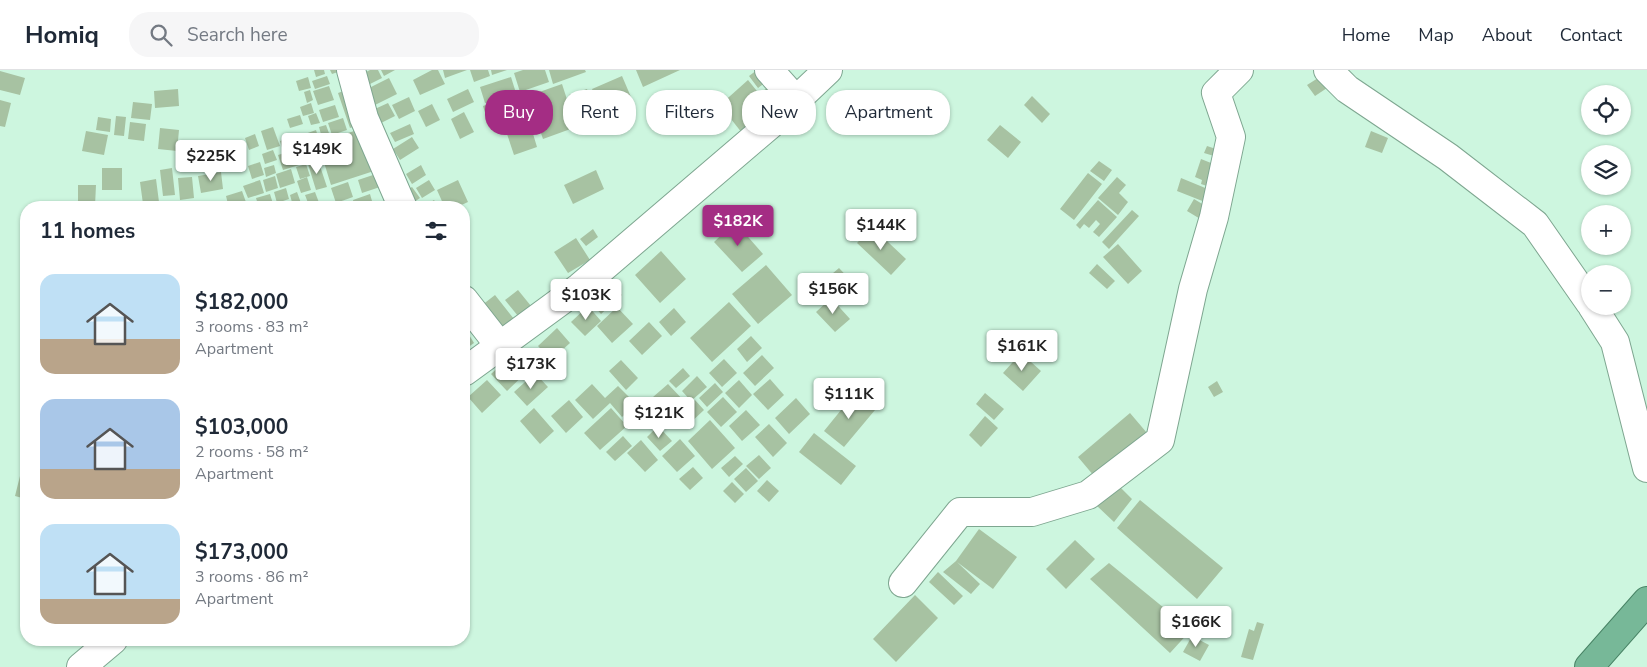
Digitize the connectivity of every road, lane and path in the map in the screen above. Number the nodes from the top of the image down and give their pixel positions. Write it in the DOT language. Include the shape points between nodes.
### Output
graph roads {
  1 [pos="351,70"];
  2 [pos="769,70"];
  3 [pos="828,70"];
  4 [pos="1239,70"];
  5 [pos="1328,70"];
  6 [pos="787,90"];
  7 [pos="807,90"];
  8 [pos="758,135"];
  9 [pos="400,201"];
  10 [pos="1581,291"];
  11 [pos="470,308"];
  12 [pos="1597,315"];
  13 [pos="500,346"];
  14 [pos="470,368"];
  15 [pos="1647,468"];
  16 [pos="903,583"];
  17 [pos="1647,601"];
  18 [pos="106,646"];
  19 [pos="80,667"];
  20 [pos="1589,667"];
  1 -- 9 [label="street" via="364,118"];
  2 -- 6 [label="street"];
  3 -- 7 [label="street"];
  4 -- 16 [label="street" via="1216,93 1231,137 1160,440 1088,495 1032,512 960,512"];
  5 -- 10 [label="street" via="1347,89 1448,157 1535,224"];
  8 -- 13 [label="street" via="580,287"];
  11 -- 13 [label="street"];
  12 -- 15 [label="street" via="1615,342"];
  13 -- 14 [label="street"];
  17 -- 20 [label="highway"];
  18 -- 19 [label="street"];
}
